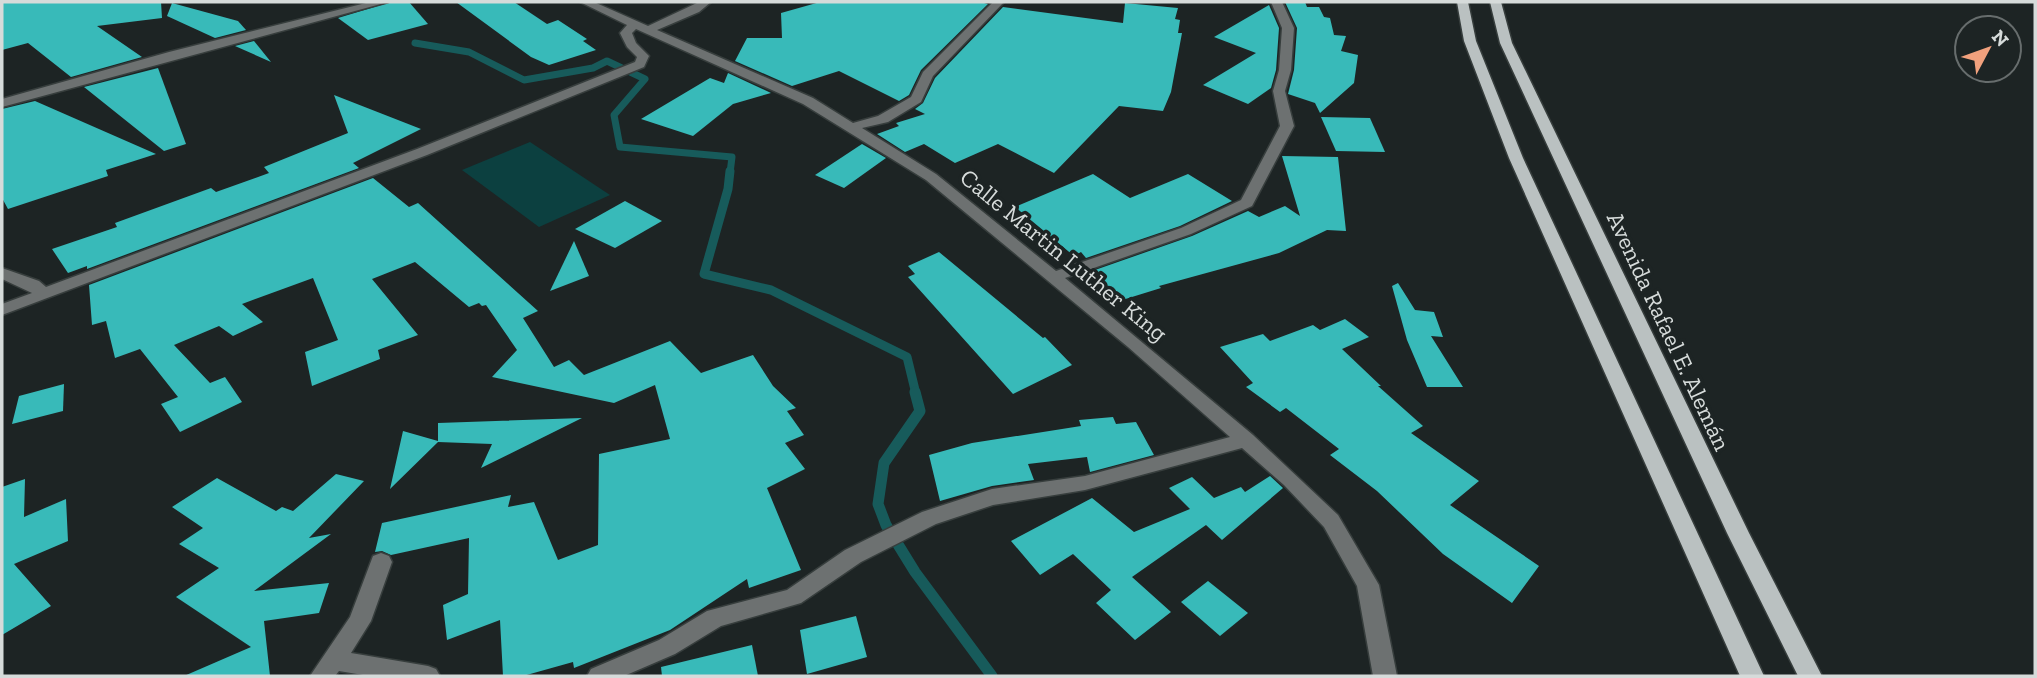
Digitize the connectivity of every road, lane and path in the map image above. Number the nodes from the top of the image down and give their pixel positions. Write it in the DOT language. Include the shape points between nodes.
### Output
graph roads {
  1 [pos="382,2"];
  2 [pos="585,2"];
  3 [pos="706,2"];
  4 [pos="999,2"];
  5 [pos="1278,2"];
  6 [pos="1462,2"];
  7 [pos="1495,2"];
  8 [pos="640,27"];
  9 [pos="2,103"];
  10 [pos="851,127"];
  11 [pos="2,273"];
  12 [pos="1053,277"];
  13 [pos="44,294"];
  14 [pos="2,310"];
  15 [pos="1246,440"];
  16 [pos="382,562"];
  17 [pos="327,668"];
  18 [pos="428,676"];
  19 [pos="598,676"];
  20 [pos="1385,676"];
  21 [pos="1752,676"];
  22 [pos="1810,676"];
  1 -- 9 [label="street"];
  2 -- 8 [label="street, Calle Martin Luther King"];
  3 -- 8 [label="street" via="695,10"];
  4 -- 10 [label="street" via="927,75 915,99 883,119"];
  5 -- 12 [label="street" via="1289,28 1279,91 1287,126 1247,203 1186,231"];
  6 -- 21 [label="main road" via="1470,41 1516,158"];
  7 -- 22 [label="main road, Avenida Rafael E. Alemán" via="1506,43"];
  8 -- 10 [label="street, Calle Martin Luther King" via="808,101"];
  8 -- 13 [label="street" via="626,33 643,56 640,64 422,152"];
  10 -- 12 [label="street, Calle Martin Luther King" via="931,177"];
  11 -- 13 [label="street"];
  12 -- 15 [label="street, Calle Martin Luther King"];
  13 -- 14 [label="street"];
  15 -- 19 [label="street" via="1084,483 992,497 929,518 870,546 793,597 715,618 667,648"];
  15 -- 20 [label="street, Calle Martin Luther King" via="1331,521 1368,585"];
  16 -- 17 [label="street" via="360,621"];
  17 -- 18 [label="street"];
}
